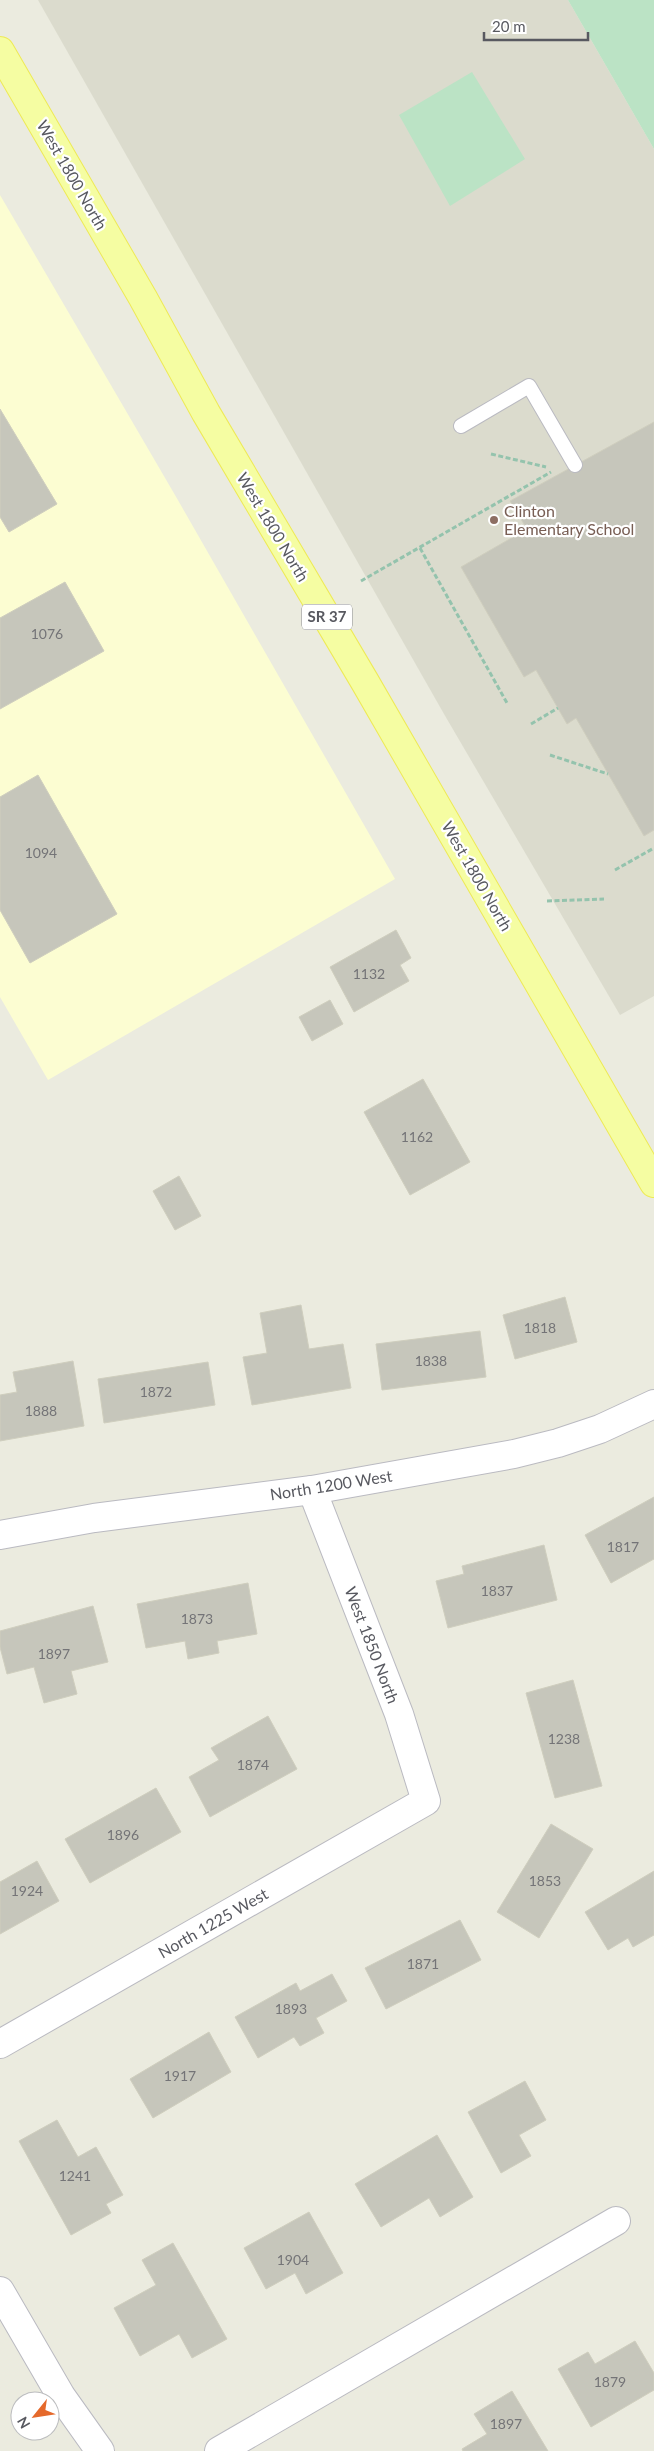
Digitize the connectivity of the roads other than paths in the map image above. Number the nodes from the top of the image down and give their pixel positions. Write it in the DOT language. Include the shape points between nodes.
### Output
graph roads {
  1 [pos="0,51"];
  2 [pos="461,426"];
  3 [pos="575,465"];
  4 [pos="654,1183"];
  5 [pos="654,1404"];
  6 [pos="312,1490"];
  7 [pos="0,1535"];
  8 [pos="426,1801"];
  9 [pos="0,2044"];
  10 [pos="616,2221"];
  11 [pos="0,2291"];
  12 [pos="100,2451"];
  13 [pos="219,2451"];
  1 -- 4 [label="main road, West 1800 North / SR 37"];
  2 -- 3 [label="lane" via="529,386"];
  5 -- 6 [label="street, North 1200 West" via="600,1429 558,1443 514,1454"];
  6 -- 7 [label="street, North 1200 West" via="94,1518"];
  6 -- 8 [label="street, West 1850 North" via="399,1714"];
  8 -- 9 [label="street, North 1225 West"];
  10 -- 13 [label="street"];
  11 -- 12 [label="street" via="61,2396"];
}
